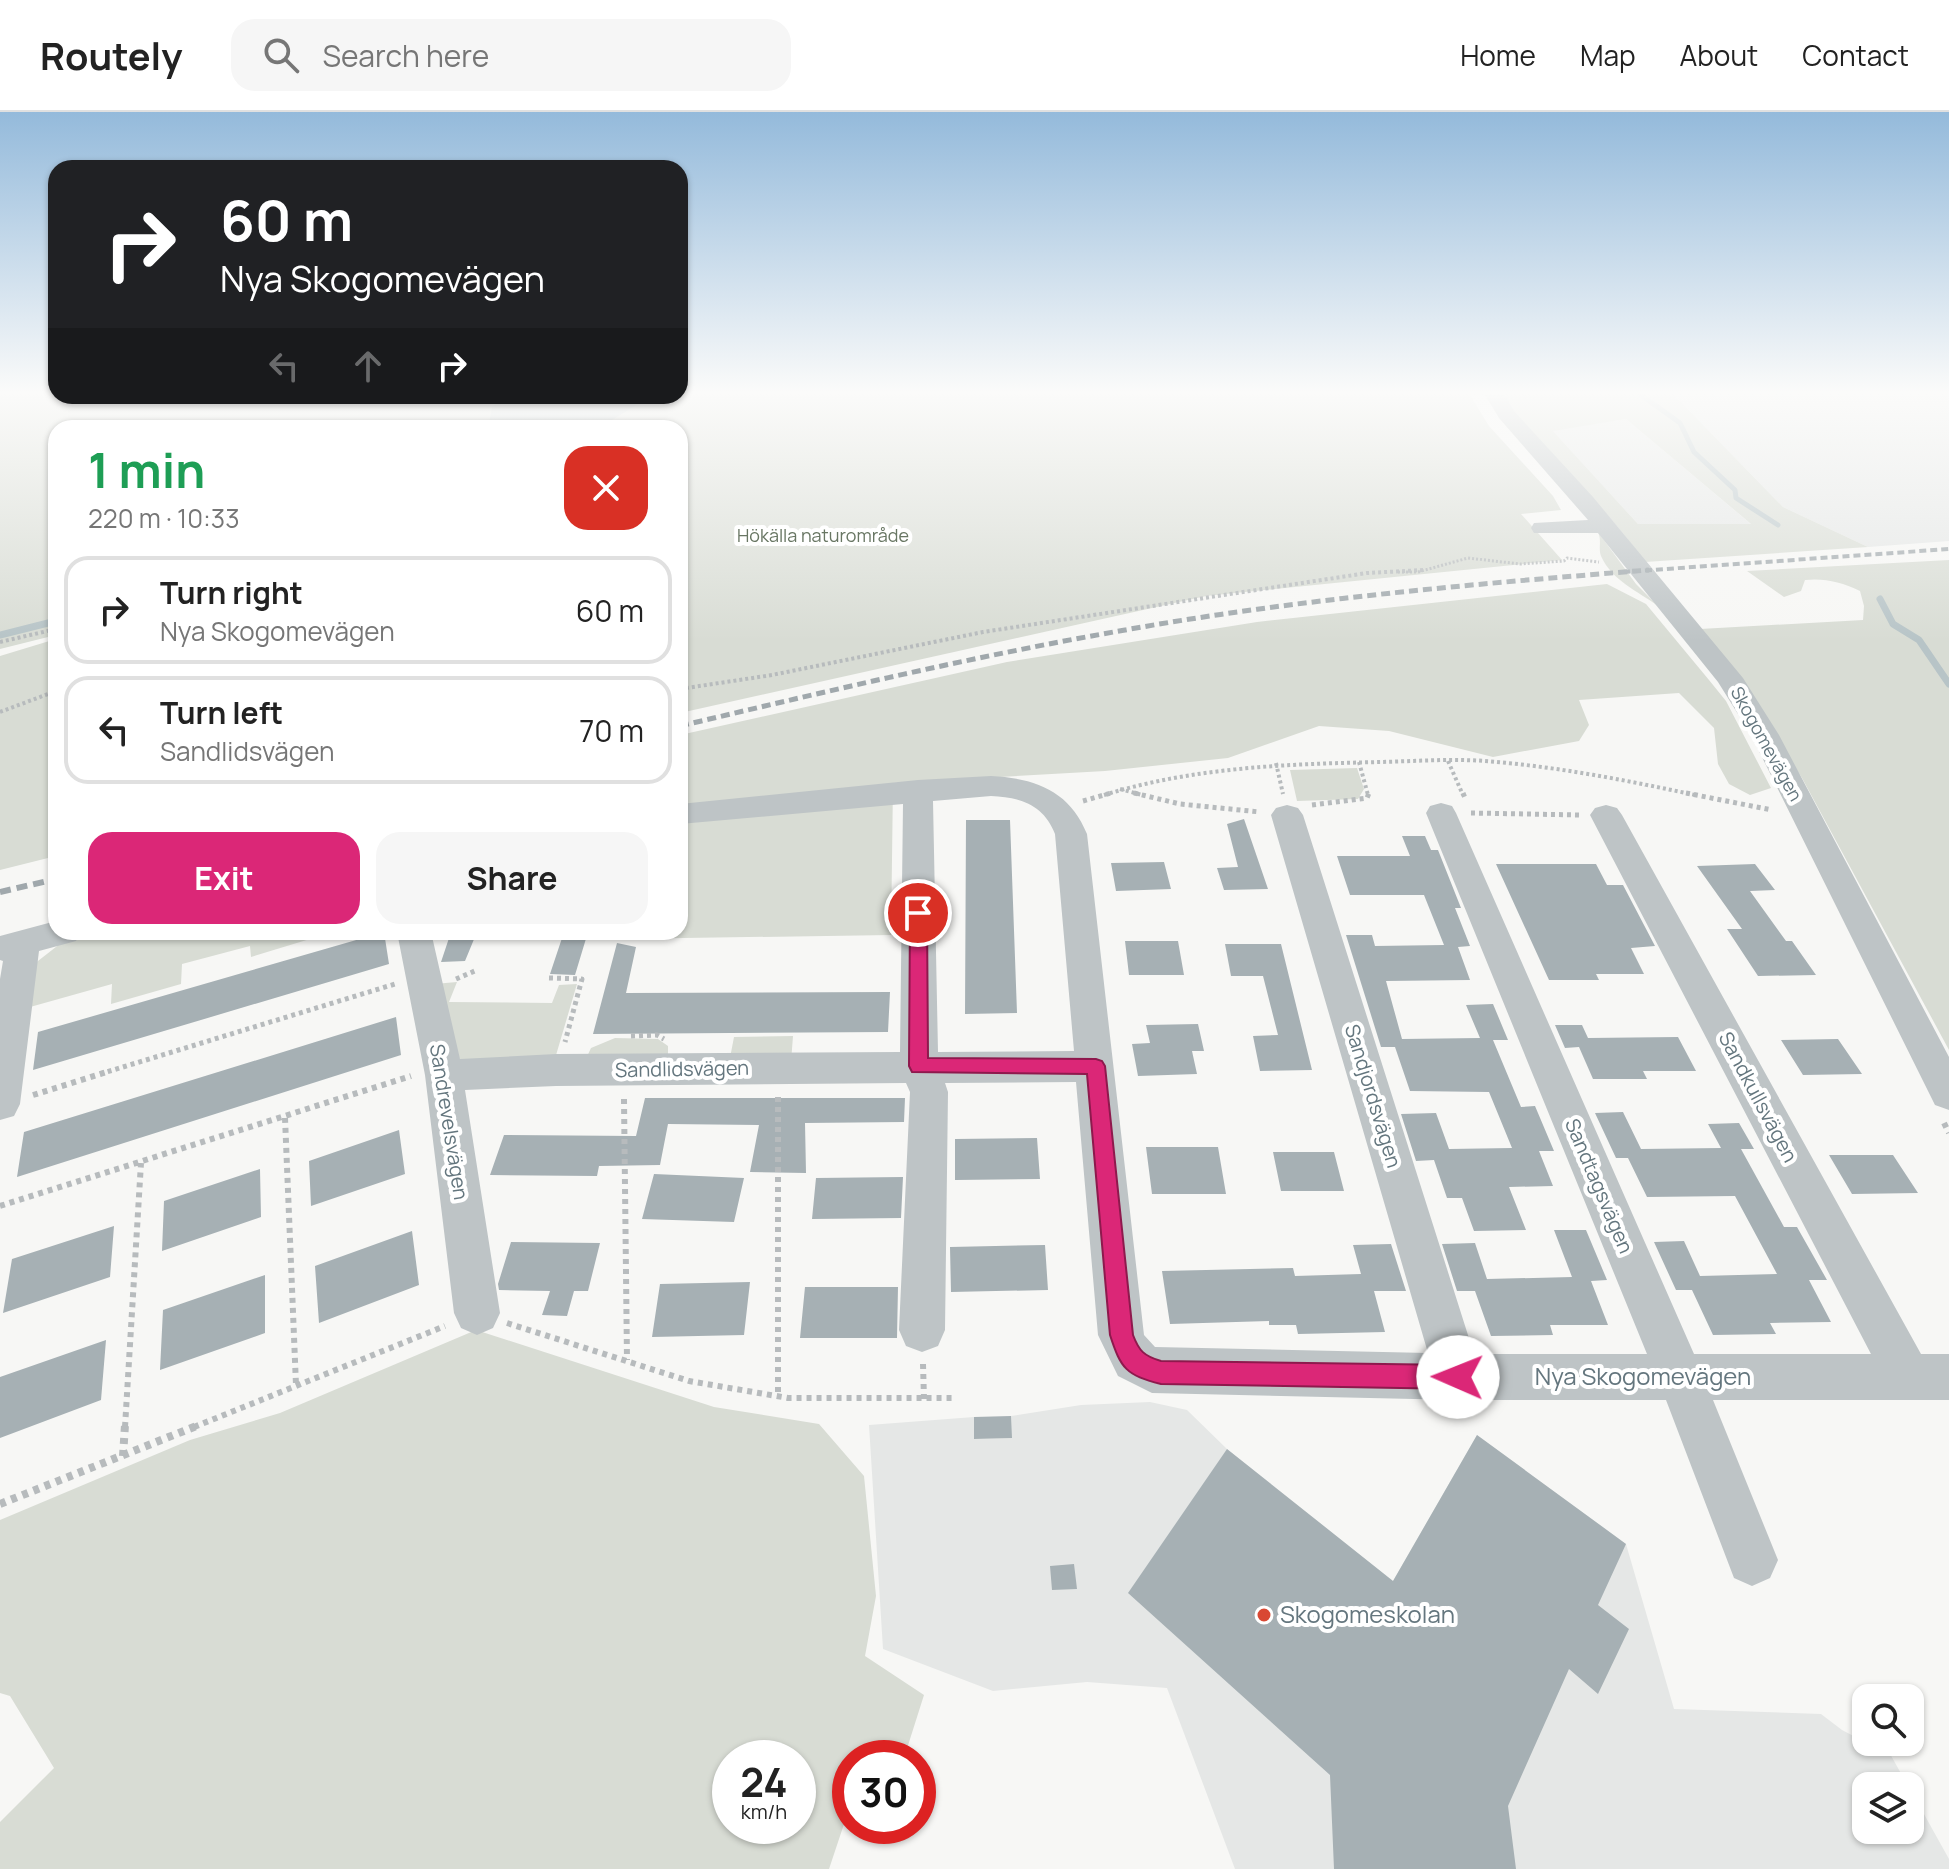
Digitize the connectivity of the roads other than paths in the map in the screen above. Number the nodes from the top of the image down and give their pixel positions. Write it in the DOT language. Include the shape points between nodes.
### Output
graph roads {
  1 [pos="1561,477"];
  2 [pos="1603,526"];
  3 [pos="1542,528"];
  4 [pos="918,790"];
  5 [pos="688,813"];
  6 [pos="1441,813"];
  7 [pos="1287,815"];
  8 [pos="1606,815"];
  9 [pos="48,936"];
  10 [pos="415,940"];
  11 [pos="11,946"];
  12 [pos="919,1066"];
  13 [pos="1096,1066"];
  14 [pos="444,1070"];
  15 [pos="1949,1094"];
  16 [pos="15,1100"];
  17 [pos="477,1313"];
  18 [pos="922,1330"];
  19 [pos="1680,1376"];
  20 [pos="1458,1377"];
  21 [pos="1929,1378"];
  22 [pos="1752,1560"];
  1 -- 2 [label="street, Skogomevägen"];
  2 -- 3 [label="street"];
  2 -- 15 [label="street, Skogomevägen" via="1729,678 1753,715"];
  4 -- 5 [label="street"];
  4 -- 12 [label="street"];
  4 -- 13 [label="street, Nya Skogomevägen" via="1009,786 1038,794 1067,820"];
  6 -- 19 [label="street, Sandtagsvägen"];
  7 -- 20 [label="street, Sandjordsvägen"];
  8 -- 21 [label="street, Sandkullsvägen"];
  9 -- 11 [label="street"];
  10 -- 14 [label="street, Sandrevelsvägen"];
  11 -- 16 [label="street"];
  12 -- 13 [label="street, Sandlidsvägen"];
  12 -- 14 [label="street, Sandlidsvägen"];
  12 -- 18 [label="street" via="929,1092"];
  13 -- 20 [label="street, Nya Skogomevägen" via="1121,1335 1139,1366 1161,1372"];
  14 -- 17 [label="street, Sandrevelsvägen"];
  19 -- 20 [label="street, Nya Skogomevägen"];
  19 -- 21 [label="street, Nya Skogomevägen"];
  19 -- 22 [label="street, Sandtagsvägen"];
}
